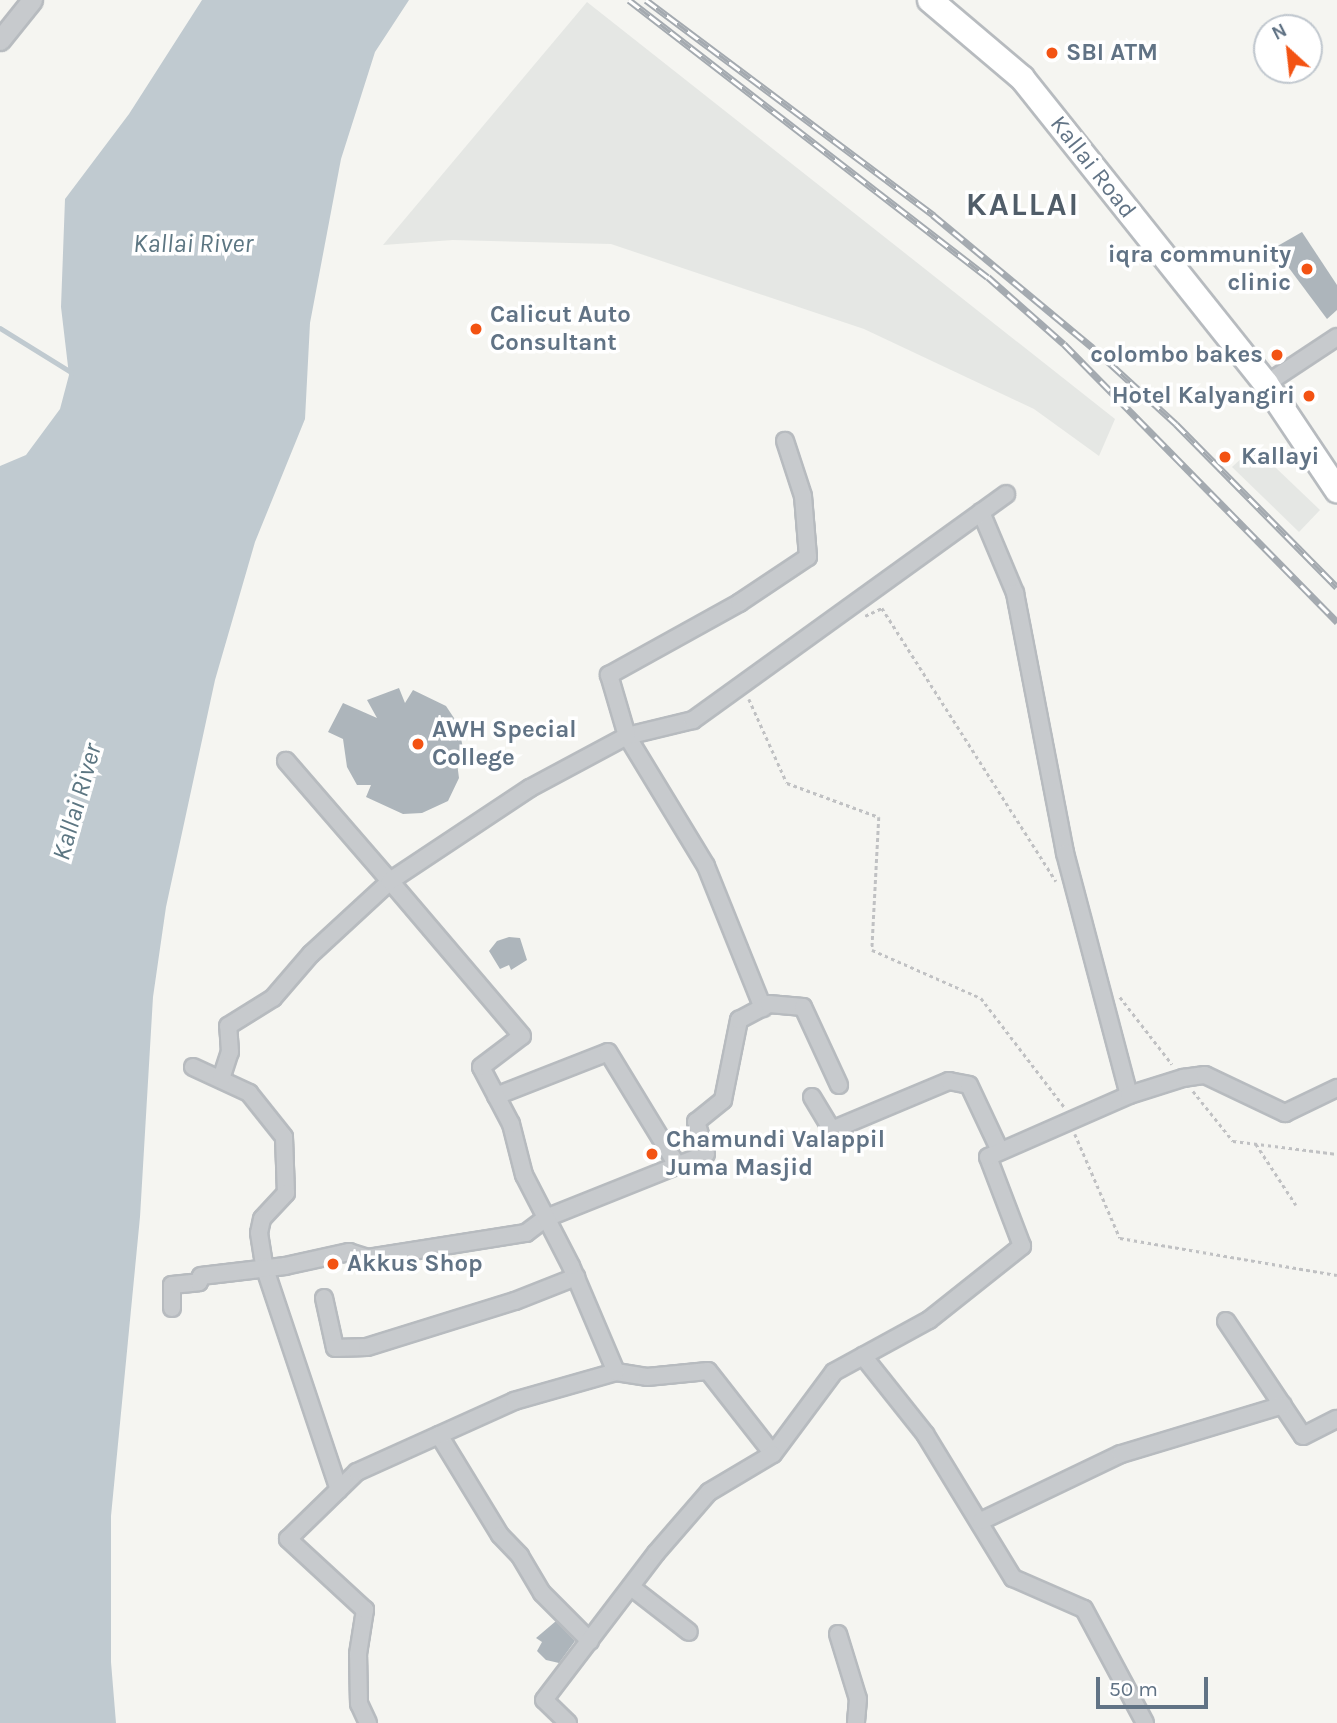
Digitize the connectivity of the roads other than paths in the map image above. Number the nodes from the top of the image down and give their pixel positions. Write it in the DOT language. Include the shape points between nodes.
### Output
graph roads {
  1 [pos="32,0"];
  2 [pos="930,0"];
  3 [pos="0,40"];
  4 [pos="1337,337"];
  5 [pos="1266,384"];
  6 [pos="785,441"];
  7 [pos="1335,483"];
  8 [pos="1006,494"];
  9 [pos="981,512"];
  10 [pos="627,736"];
  11 [pos="286,761"];
  12 [pos="390,881"];
  13 [pos="763,1008"];
  14 [pos="193,1067"];
  15 [pos="221,1079"];
  16 [pos="839,1085"];
  17 [pos="1337,1088"];
  18 [pos="1129,1094"];
  19 [pos="496,1096"];
  20 [pos="812,1097"];
  21 [pos="1000,1151"];
  22 [pos="677,1165"];
  23 [pos="546,1218"];
  24 [pos="264,1266"];
  25 [pos="576,1277"];
  26 [pos="324,1298"];
  27 [pos="173,1308"];
  28 [pos="1226,1321"];
  29 [pos="863,1356"];
  30 [pos="616,1372"];
  31 [pos="1283,1405"];
  32 [pos="1337,1419"];
  33 [pos="439,1435"];
  34 [pos="773,1454"];
  35 [pos="339,1490"];
  36 [pos="981,1521"];
  37 [pos="631,1587"];
  38 [pos="689,1632"];
  39 [pos="838,1634"];
  40 [pos="590,1641"];
  41 [pos="368,1723"];
  42 [pos="568,1723"];
  43 [pos="856,1723"];
  44 [pos="1145,1723"];
  1 -- 3 [label="street"];
  2 -- 5 [label="main road, Kallai Road" via="1022,78"];
  4 -- 5 [label="street"];
  5 -- 7 [label="main road, Kallai Road"];
  6 -- 10 [label="street" via="803,496 808,557 739,603 609,675"];
  8 -- 9 [label="street"];
  9 -- 10 [label="street" via="693,720"];
  9 -- 18 [label="street" via="1015,593 1065,853"];
  10 -- 12 [label="street" via="530,788"];
  10 -- 13 [label="street" via="706,866"];
  11 -- 12 [label="street"];
  12 -- 15 [label="street" via="311,954 273,998 228,1026 230,1052"];
  12 -- 19 [label="street" via="522,1037 481,1068"];
  13 -- 16 [label="street" via="803,1007"];
  13 -- 22 [label="street" via="739,1020 723,1100 696,1122 706,1154"];
  14 -- 15 [label="street"];
  15 -- 24 [label="street" via="248,1093 284,1137 286,1193 259,1226"];
  17 -- 18 [label="street" via="1285,1113 1205,1075"];
  18 -- 21 [label="street"];
  19 -- 22 [label="street" via="608,1052"];
  19 -- 23 [label="street" via="511,1124 524,1175"];
  20 -- 21 [label="street" via="832,1130 949,1081 969,1086"];
  21 -- 29 [label="street" via="988,1157 1022,1246 929,1320"];
  22 -- 23 [label="street"];
  23 -- 24 [label="street" via="526,1233 477,1242 368,1258 349,1252"];
  23 -- 25 [label="street"];
  24 -- 27 [label="street" via="172,1285"];
  24 -- 35 [label="street"];
  25 -- 26 [label="street" via="367,1347 335,1348"];
  25 -- 30 [label="street"];
  28 -- 31 [label="street"];
  29 -- 34 [label="street" via="834,1372"];
  29 -- 36 [label="street" via="925,1434"];
  30 -- 33 [label="street" via="514,1401"];
  30 -- 34 [label="street" via="647,1377 708,1371"];
  31 -- 32 [label="street" via="1303,1436"];
  31 -- 36 [label="street" via="1121,1454"];
  33 -- 35 [label="street" via="357,1472"];
  33 -- 40 [label="street" via="500,1535 520,1556 542,1593"];
  34 -- 37 [label="street" via="709,1492"];
  35 -- 41 [label="street" via="288,1539 365,1610 358,1654 359,1704"];
  36 -- 44 [label="street" via="1013,1578 1084,1609"];
  37 -- 38 [label="street"];
  37 -- 40 [label="street"];
  39 -- 43 [label="street" via="858,1699"];
  40 -- 42 [label="street" via="544,1700"];
}
